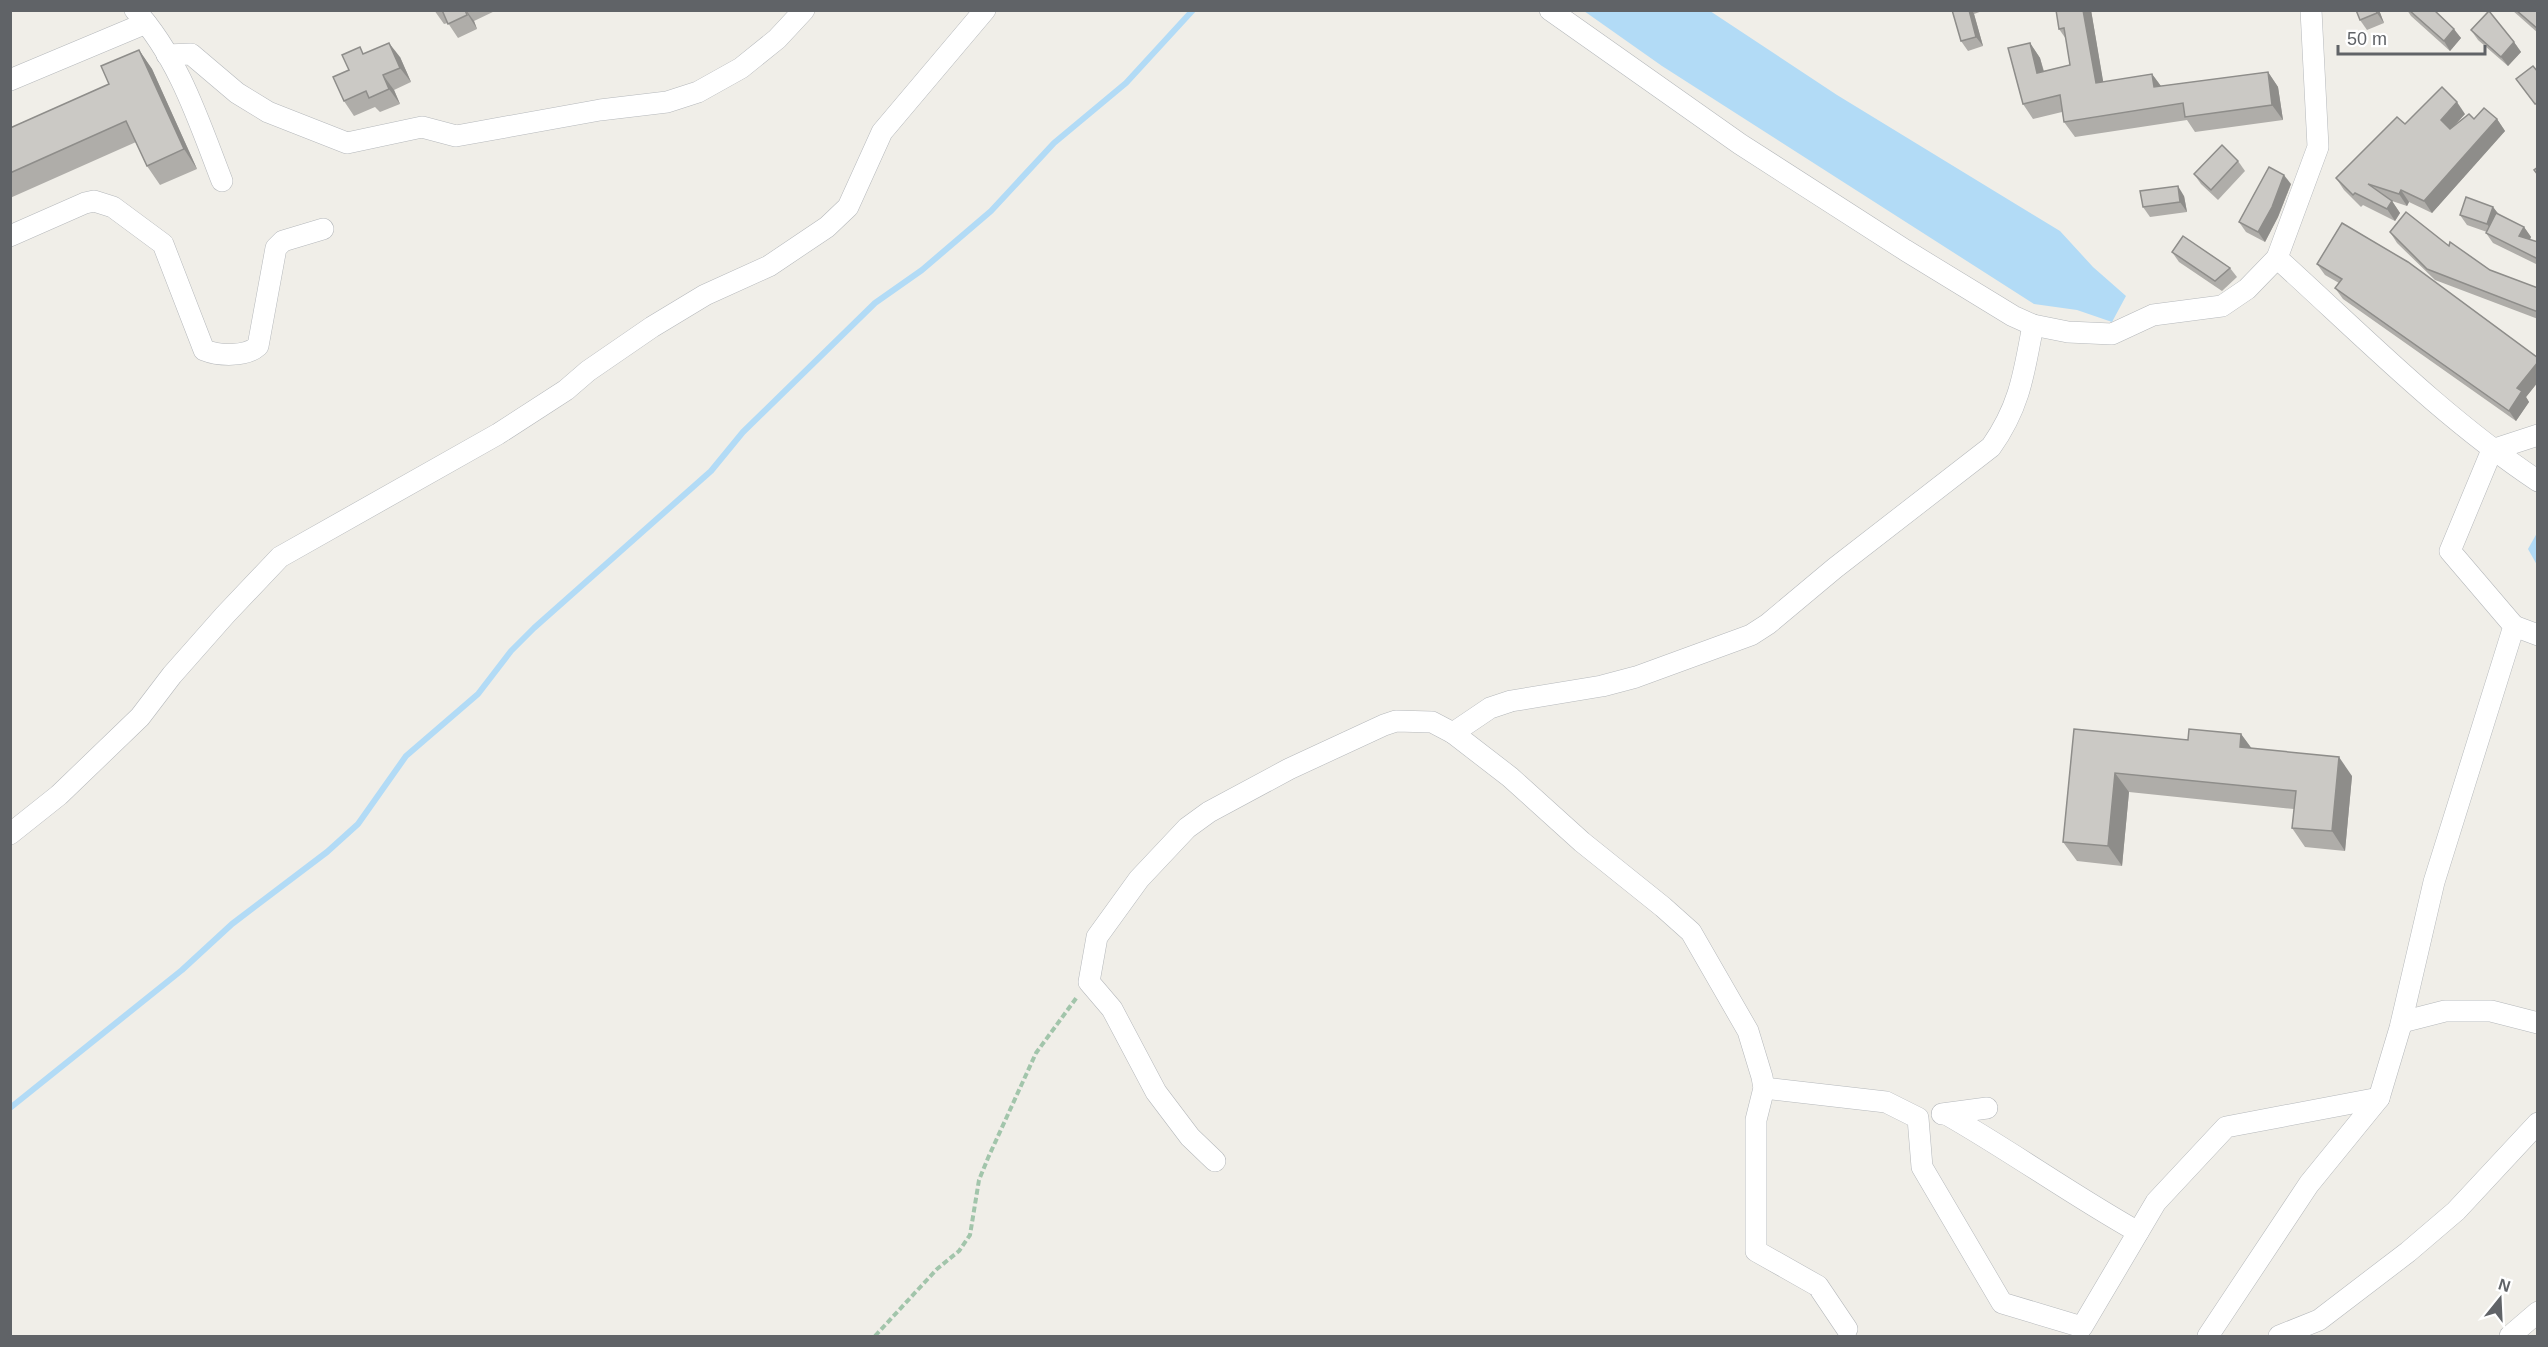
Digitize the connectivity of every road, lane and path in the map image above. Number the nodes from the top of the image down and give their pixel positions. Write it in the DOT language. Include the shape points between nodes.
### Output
graph roads {
  1 [pos="804,10"];
  2 [pos="985,10"];
  3 [pos="1550,10"];
  4 [pos="2311,10"];
  5 [pos="141,17"];
  6 [pos="167,55"];
  7 [pos="10,80"];
  8 [pos="222,181"];
  9 [pos="323,229"];
  10 [pos="10,236"];
  11 [pos="2277,258"];
  12 [pos="2033,325"];
  13 [pos="2538,435"];
  14 [pos="2493,450"];
  15 [pos="2538,481"];
  16 [pos="2514,626"];
  17 [pos="2538,635"];
  18 [pos="1453,733"];
  19 [pos="10,834"];
  20 [pos="1089,982"];
  21 [pos="2402,1022"];
  22 [pos="2538,1023"];
  23 [pos="1764,1088"];
  24 [pos="2379,1098"];
  25 [pos="1987,1108"];
  26 [pos="1946,1114"];
  27 [pos="1918,1118"];
  28 [pos="2538,1123"];
  29 [pos="1215,1161"];
  30 [pos="2138,1232"];
  31 [pos="2538,1312"];
  32 [pos="1847,1329"];
  33 [pos="875,1336"];
  34 [pos="2208,1336"];
  35 [pos="2279,1336"];
  36 [pos="2510,1336"];
  1 -- 6 [label="street" via="777,39 721,81 667,102 456,136 422,127 347,143 268,112 237,93 191,54"];
  2 -- 19 [label="street" via="882,132 848,207 827,227 769,266 678,311 498,434 280,557 217,623 140,717 59,795"];
  3 -- 12 [label="street" via="1740,144 1925,262"];
  4 -- 11 [label="street" via="2318,147"];
  5 -- 6 [label="street"];
  5 -- 7 [label="street"];
  6 -- 8 [label="street" via="188,93"];
  9 -- 10 [label="street" via="283,241 276,248 258,346 252,352 225,354 204,350 164,244 113,207 94,201 85,203"];
  11 -- 12 [label="street" via="2247,289 2222,306 2154,315 2112,334"];
  11 -- 14 [label="street" via="2445,412"];
  12 -- 18 [label="street" via="2020,391 2008,423 1991,447 1768,624 1734,642 1636,677 1490,708"];
  13 -- 14 [label="street"];
  14 -- 15 [label="street"];
  14 -- 16 [label="street" via="2450,551"];
  16 -- 17 [label="street"];
  16 -- 21 [label="street" via="2434,882"];
  18 -- 20 [label="street" via="1432,723 1396,721 1289,769 1209,812 1164,850 1097,936"];
  18 -- 23 [label="street" via="1691,932 1749,1031"];
  20 -- 29 [label="street" via="1112,1009 1156,1092 1190,1137"];
  20 -- 33 [label="path" via="1036,1053 979,1180 970,1235"];
  21 -- 22 [label="street" via="2445,1011 2491,1011"];
  21 -- 24 [label="street"];
  23 -- 27 [label="street" via="1886,1102"];
  23 -- 32 [label="street" via="1756,1120 1756,1251 1818,1286"];
  24 -- 30 [label="street" via="2226,1127 2156,1202"];
  24 -- 34 [label="street" via="2309,1184"];
  25 -- 26 [label="street"];
  26 -- 27 [label="street"];
  26 -- 30 [label="street" via="2014,1153 2085,1203"];
  27 -- 30 [label="street" via="1922,1167 2002,1303 2082,1327"];
  28 -- 35 [label="street" via="2456,1210 2408,1252 2319,1320"];
  31 -- 36 [label="street"];
}
